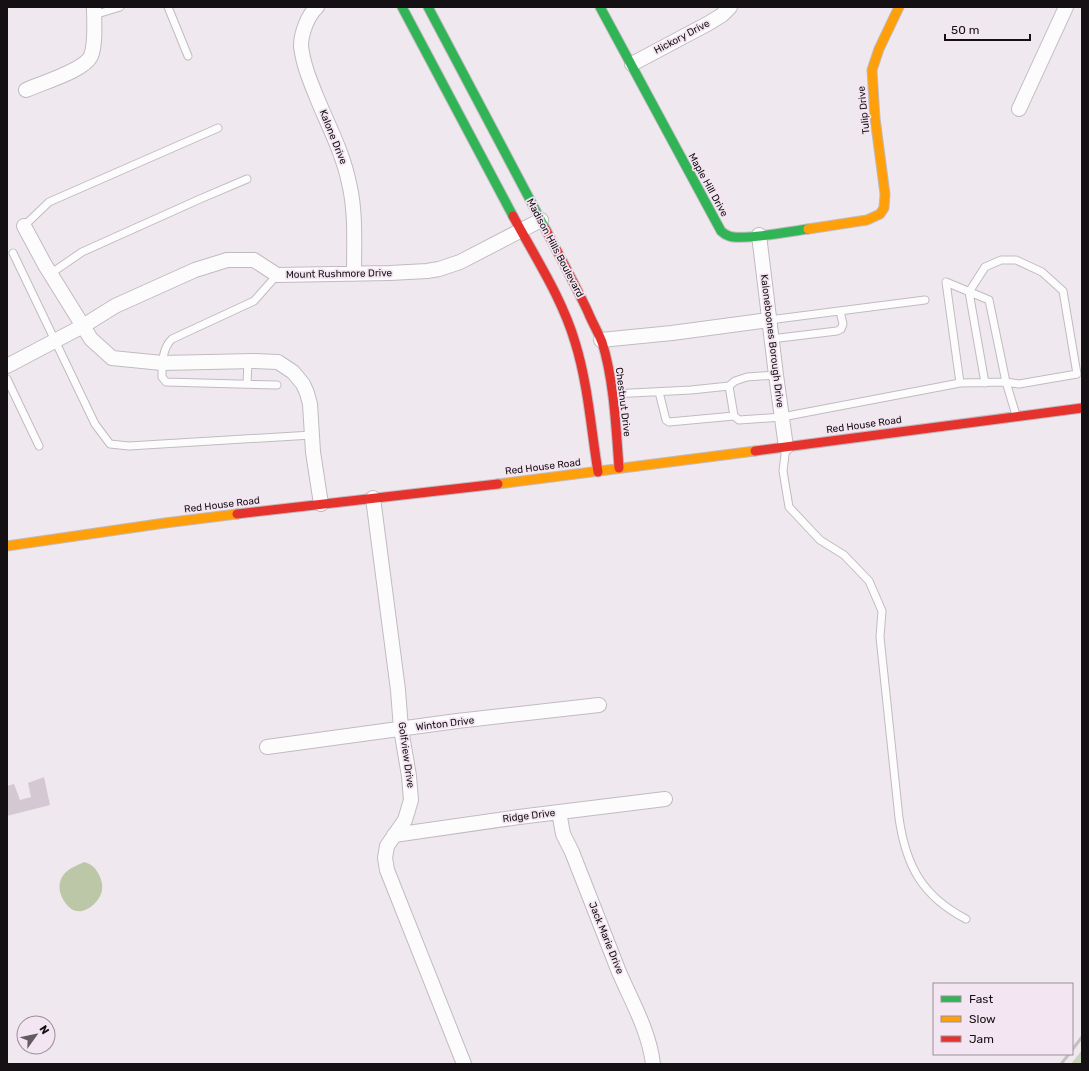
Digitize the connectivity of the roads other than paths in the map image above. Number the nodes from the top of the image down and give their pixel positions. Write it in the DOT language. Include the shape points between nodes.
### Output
graph roads {
  1 [pos="120,7"];
  2 [pos="168,7"];
  3 [pos="317,7"];
  4 [pos="402,7"];
  5 [pos="428,7"];
  6 [pos="600,7"];
  7 [pos="730,7"];
  8 [pos="899,7"];
  9 [pos="1066,7"];
  10 [pos="94,11"];
  11 [pos="188,56"];
  12 [pos="632,64"];
  13 [pos="26,90"];
  14 [pos="1019,109"];
  15 [pos="218,128"];
  16 [pos="247,179"];
  17 [pos="880,215"];
  18 [pos="531,225"];
  19 [pos="24,226"];
  20 [pos="759,235"];
  21 [pos="13,253"];
  22 [pos="50,274"];
  23 [pos="354,274"];
  24 [pos="277,275"];
  25 [pos="969,292"];
  26 [pos="925,300"];
  27 [pos="840,311"];
  28 [pos="769,320"];
  29 [pos="83,326"];
  30 [pos="771,339"];
  31 [pos="55,340"];
  32 [pos="601,340"];
  33 [pos="248,361"];
  34 [pos="162,363"];
  35 [pos="7,366"];
  36 [pos="776,375"];
  37 [pos="7,379"];
  38 [pos="985,382"];
  39 [pos="1006,382"];
  40 [pos="960,383"];
  41 [pos="247,384"];
  42 [pos="277,385"];
  43 [pos="728,386"];
  44 [pos="659,392"];
  45 [pos="612,394"];
  46 [pos="1082,408"];
  47 [pos="734,416"];
  48 [pos="782,417"];
  49 [pos="1017,417"];
  50 [pos="312,435"];
  51 [pos="39,446"];
  52 [pos="786,447"];
  53 [pos="619,468"];
  54 [pos="598,472"];
  55 [pos="373,498"];
  56 [pos="321,504"];
  57 [pos="7,546"];
  58 [pos="599,705"];
  59 [pos="401,729"];
  60 [pos="267,747"];
  61 [pos="665,798"];
  62 [pos="559,812"];
  63 [pos="394,835"];
  64 [pos="966,919"];
  65 [pos="464,1064"];
  66 [pos="653,1064"];
  1 -- 10 [label="lane"];
  2 -- 11 [label="lane"];
  3 -- 23 [label="street, Kalone Drive" via="303,32 302,49 305,67 350,183"];
  4 -- 18 [label="street, Madison Hills Boulevard"];
  5 -- 18 [label="street, Madison Hills Boulevard"];
  6 -- 12 [label="street, Maple Hill Drive"];
  7 -- 12 [label="street, Hickory Drive" via="709,23"];
  8 -- 17 [label="street, Tulip Drive" via="872,70 875,118 885,194 885,203"];
  9 -- 14 [label="street"];
  10 -- 13 [label="street" via="93,46 88,61 71,72"];
  12 -- 20 [label="street, Maple Hill Drive" via="700,194 722,230 729,236"];
  15 -- 19 [label="lane" via="48,202"];
  16 -- 22 [label="lane" via="82,252"];
  17 -- 20 [label="street, Maple Hill Drive" via="848,224"];
  18 -- 23 [label="street, Mount Rushmore Drive" via="460,262 439,269"];
  18 -- 32 [label="street, Madison Hills Boulevard" via="586,305"];
  18 -- 54 [label="street, Madison Hills Boulevard" via="576,342"];
  19 -- 22 [label="street"];
  20 -- 28 [label="street, Kaloneboones Borough Drive"];
  21 -- 31 [label="lane"];
  22 -- 29 [label="street"];
  23 -- 24 [label="street, Mount Rushmore Drive"];
  24 -- 29 [label="street, Mount Rushmore Drive" via="254,260 227,260 194,270 115,306"];
  24 -- 34 [label="lane" via="254,300 172,339 167,344"];
  25 -- 38 [label="lane"];
  25 -- 39 [label="lane" via="989,300"];
  25 -- 39 [label="lane" via="985,267 1001,260 1016,260 1042,272 1063,291 1077,374 1019,384"];
  25 -- 40 [label="lane" via="946,282"];
  26 -- 27 [label="lane"];
  27 -- 28 [label="lane"];
  27 -- 30 [label="lane" via="842,324 841,329 837,331"];
  28 -- 30 [label="street, Kaloneboones Borough Drive"];
  28 -- 32 [label="street"];
  29 -- 31 [label="street, Mount Rushmore Drive"];
  29 -- 34 [label="street" via="91,339 112,358"];
  30 -- 36 [label="street, Kaloneboones Borough Drive"];
  31 -- 35 [label="street, Mount Rushmore Drive"];
  31 -- 50 [label="lane" via="95,424 110,444 129,446"];
  32 -- 45 [label="street, Chestnut Drive" via="606,353"];
  33 -- 34 [label="street"];
  33 -- 41 [label="lane"];
  33 -- 50 [label="street" via="278,362 293,372 307,393"];
  34 -- 41 [label="lane" via="162,378 166,382"];
  36 -- 43 [label="lane" via="747,377 735,380"];
  36 -- 48 [label="street, Kaloneboones Borough Drive"];
  37 -- 51 [label="lane"];
  38 -- 39 [label="lane"];
  38 -- 40 [label="lane"];
  39 -- 49 [label="lane"];
  40 -- 48 [label="lane"];
  41 -- 42 [label="lane"];
  43 -- 44 [label="lane"];
  43 -- 47 [label="lane"];
  44 -- 45 [label="lane"];
  44 -- 47 [label="lane" via="666,420 669,422"];
  45 -- 53 [label="street, Chestnut Drive"];
  46 -- 49 [label="street, Red House Road"];
  47 -- 48 [label="lane" via="739,420"];
  48 -- 52 [label="street, Kaloneboones Borough Drive"];
  49 -- 52 [label="street, Red House Road"];
  50 -- 56 [label="street"];
  52 -- 53 [label="street, Red House Road"];
  52 -- 64 [label="lane" via="783,472 789,507 820,540 844,556 869,581 882,611 880,638 899,818 910,865 934,898"];
  53 -- 54 [label="street, Red House Road"];
  54 -- 55 [label="street, Red House Road"];
  55 -- 56 [label="street, Red House Road"];
  55 -- 59 [label="street, Golfview Drive"];
  56 -- 57 [label="street, Red House Road"];
  58 -- 59 [label="street, Winton Drive"];
  59 -- 60 [label="street, Winton Drive"];
  59 -- 63 [label="street, Golfview Drive" via="411,800 405,820"];
  61 -- 62 [label="street, Ridge Drive"];
  62 -- 63 [label="street, Ridge Drive"];
  62 -- 66 [label="street, Jack Marie Drive" via="566,843 572,852 643,1027"];
  63 -- 65 [label="street, Golfview Drive" via="387,846 387,870"];
}
